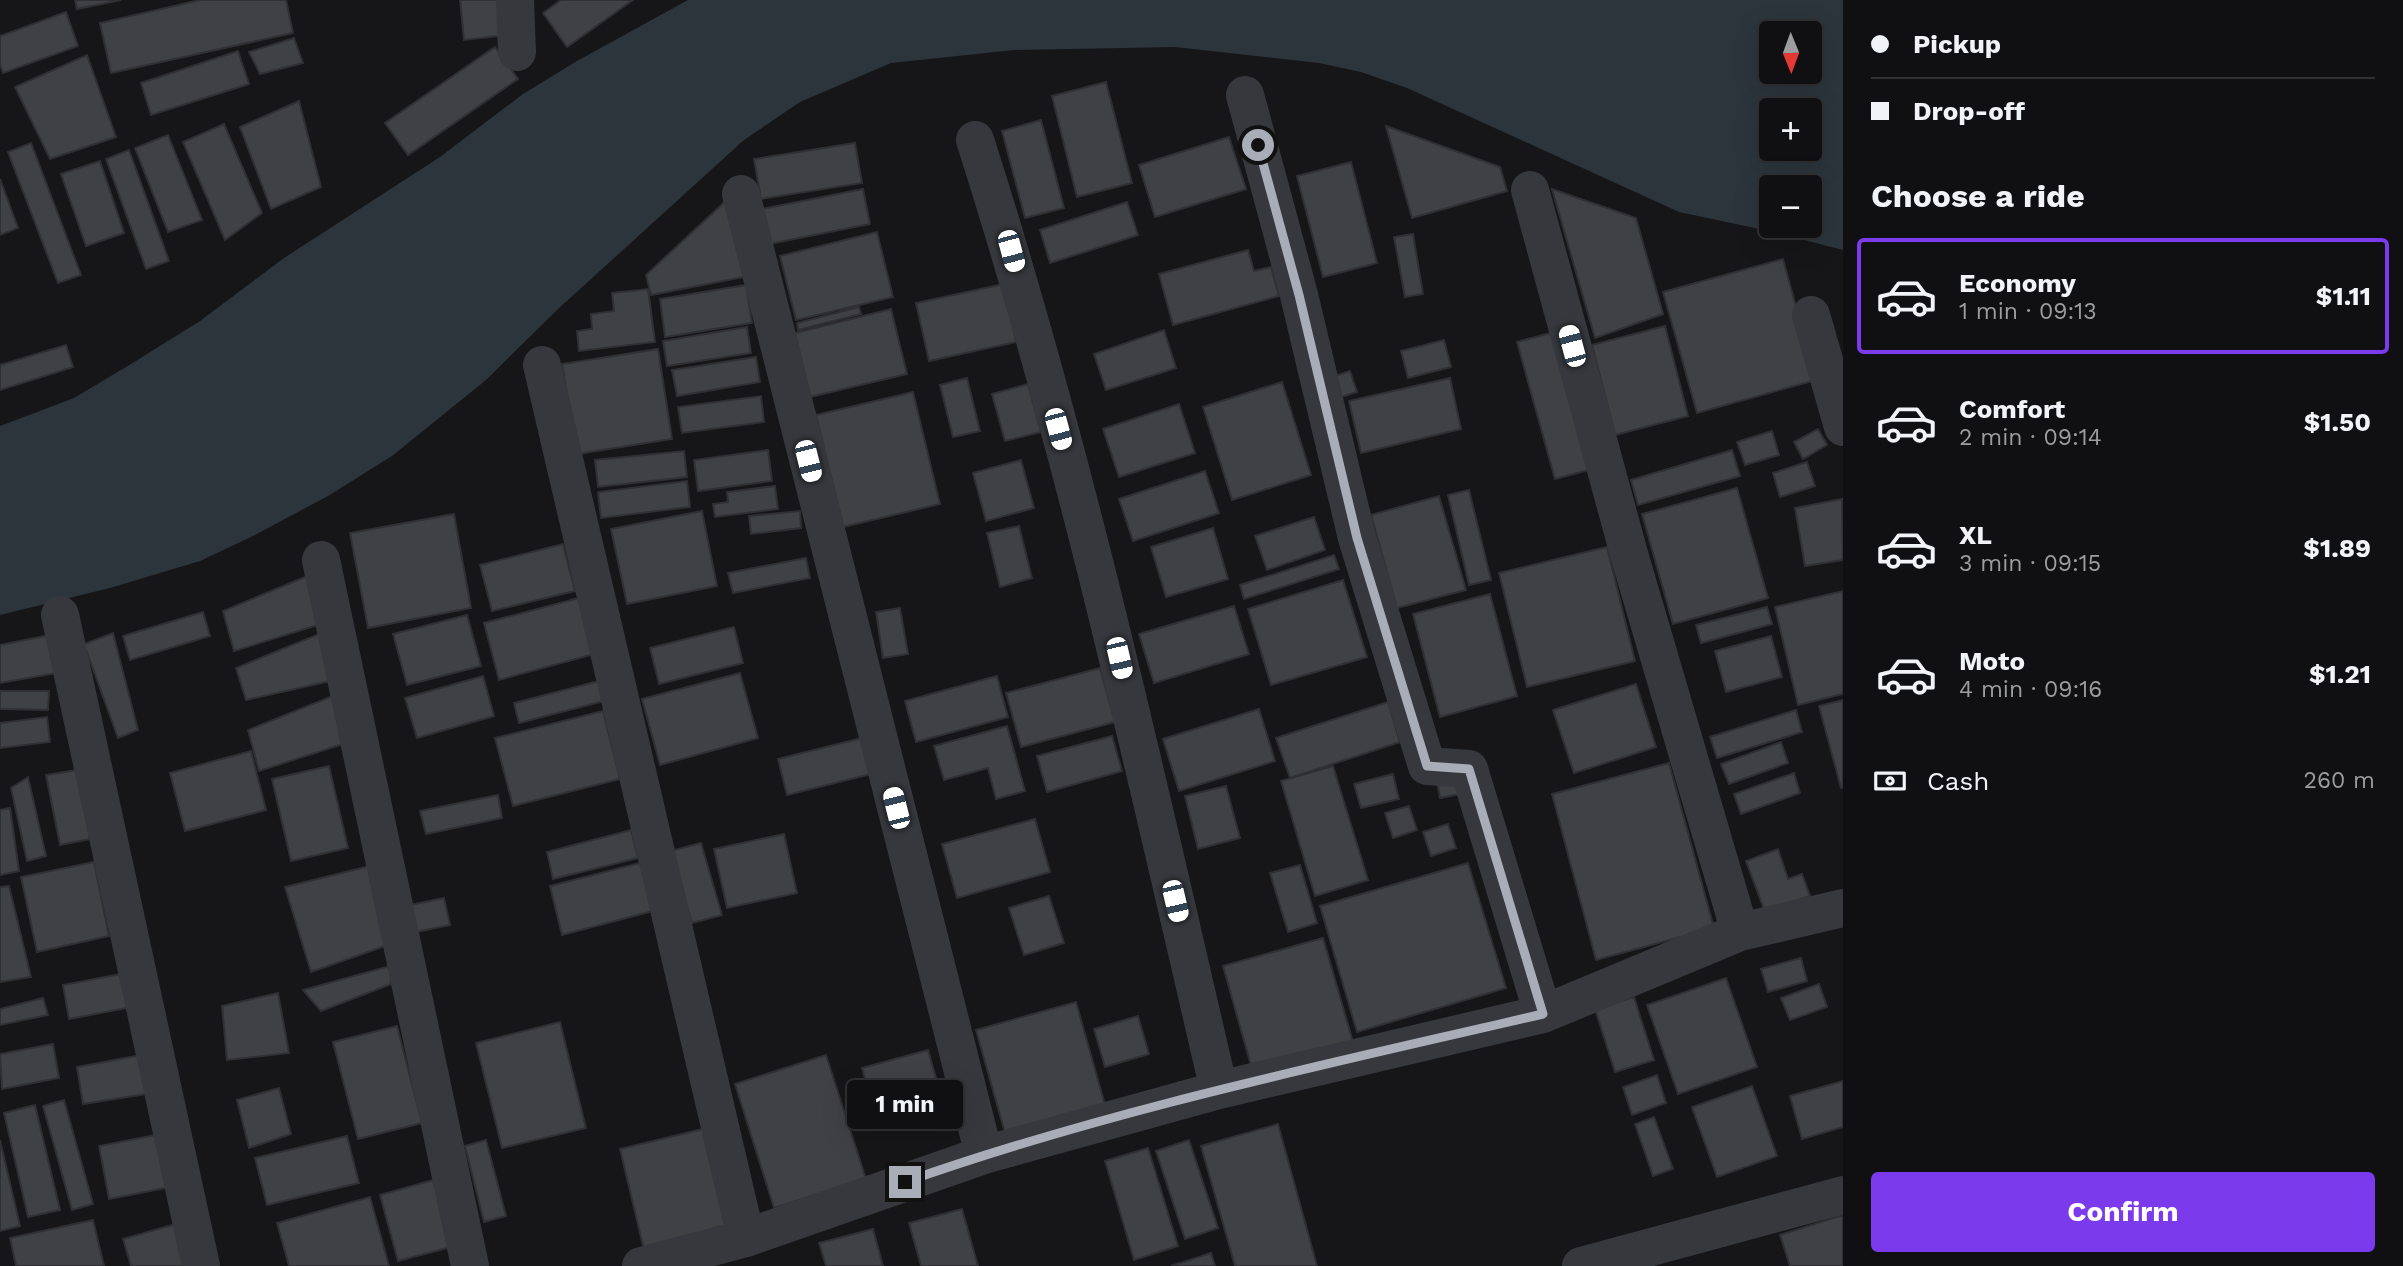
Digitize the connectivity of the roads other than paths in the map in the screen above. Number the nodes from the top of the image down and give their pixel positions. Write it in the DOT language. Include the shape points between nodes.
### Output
graph roads {
  1 [pos="515,0"];
  2 [pos="517,52"];
  3 [pos="1245,95"];
  4 [pos="975,140"];
  5 [pos="1530,190"];
  6 [pos="741,194"];
  7 [pos="1811,315"];
  8 [pos="542,365"];
  9 [pos="1843,428"];
  10 [pos="321,560"];
  11 [pos="60,615"];
  12 [pos="1843,908"];
  13 [pos="1740,932"];
  14 [pos="1543,1014"];
  15 [pos="1219,1090"];
  16 [pos="984,1155"];
  17 [pos="1843,1195"];
  18 [pos="746,1238"];
  19 [pos="201,1266"];
  20 [pos="470,1266"];
  21 [pos="642,1266"];
  22 [pos="1581,1266"];
  1 -- 2 [label="street"];
  3 -- 14 [label="street" via="1357,538 1427,766 1469,769"];
  4 -- 15 [label="street" via="1011,251 1119,658"];
  5 -- 13 [label="street" via="1629,554"];
  6 -- 16 [label="street"];
  7 -- 9 [label="street"];
  8 -- 18 [label="street"];
  10 -- 20 [label="street"];
  11 -- 19 [label="street"];
  12 -- 13 [label="street"];
  13 -- 14 [label="street"];
  14 -- 15 [label="street"];
  15 -- 16 [label="street"];
  16 -- 18 [label="street"];
  17 -- 22 [label="street"];
  18 -- 21 [label="street"];
}
